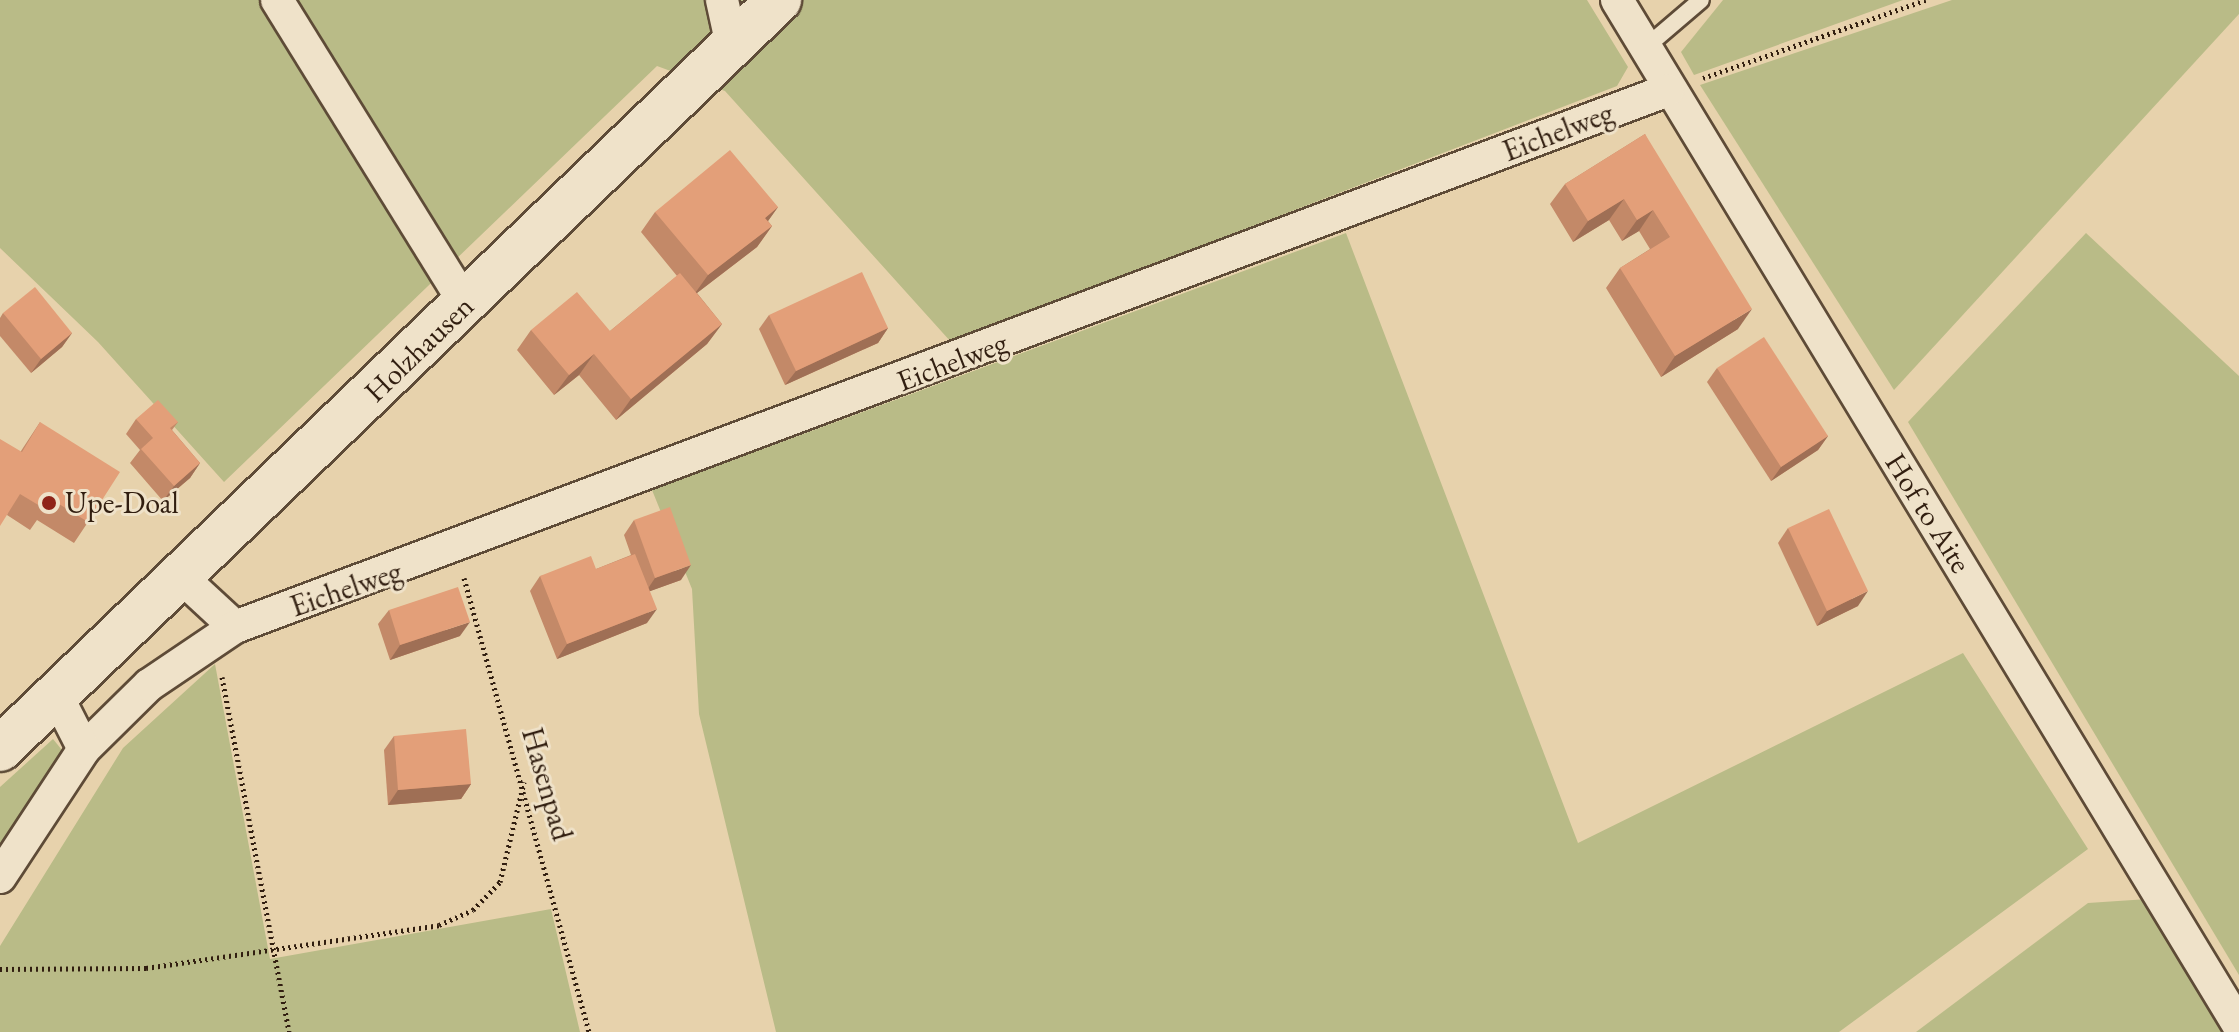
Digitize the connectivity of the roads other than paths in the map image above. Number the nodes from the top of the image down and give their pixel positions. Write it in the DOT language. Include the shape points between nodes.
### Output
graph roads {
  1 [pos="277,0"];
  2 [pos="722,0"];
  3 [pos="779,0"];
  4 [pos="1617,0"];
  5 [pos="1701,0"];
  6 [pos="732,46"];
  7 [pos="1646,47"];
  8 [pos="1668,90"];
  9 [pos="466,305"];
  10 [pos="180,576"];
  11 [pos="225,634"];
  12 [pos="57,696"];
  13 [pos="0,749"];
  14 [pos="84,749"];
  15 [pos="0,877"];
  16 [pos="2239,1026"];
  1 -- 9 [label="street"];
  2 -- 6 [label="street"];
  3 -- 6 [label="street, Holzhausen"];
  4 -- 7 [label="street, Hof to Aite"];
  5 -- 7 [label="lane"];
  6 -- 9 [label="street, Holzhausen"];
  7 -- 8 [label="street, Hof to Aite"];
  8 -- 11 [label="street, Eichelweg"];
  8 -- 16 [label="street, Hof to Aite"];
  9 -- 10 [label="street, Holzhausen"];
  10 -- 11 [label="street"];
  10 -- 12 [label="street, Holzhausen"];
  11 -- 14 [label="street, Eichelweg" via="149,685"];
  12 -- 13 [label="street, Holzhausen"];
  12 -- 14 [label="street"];
  14 -- 15 [label="street, Eichelweg"];
}
